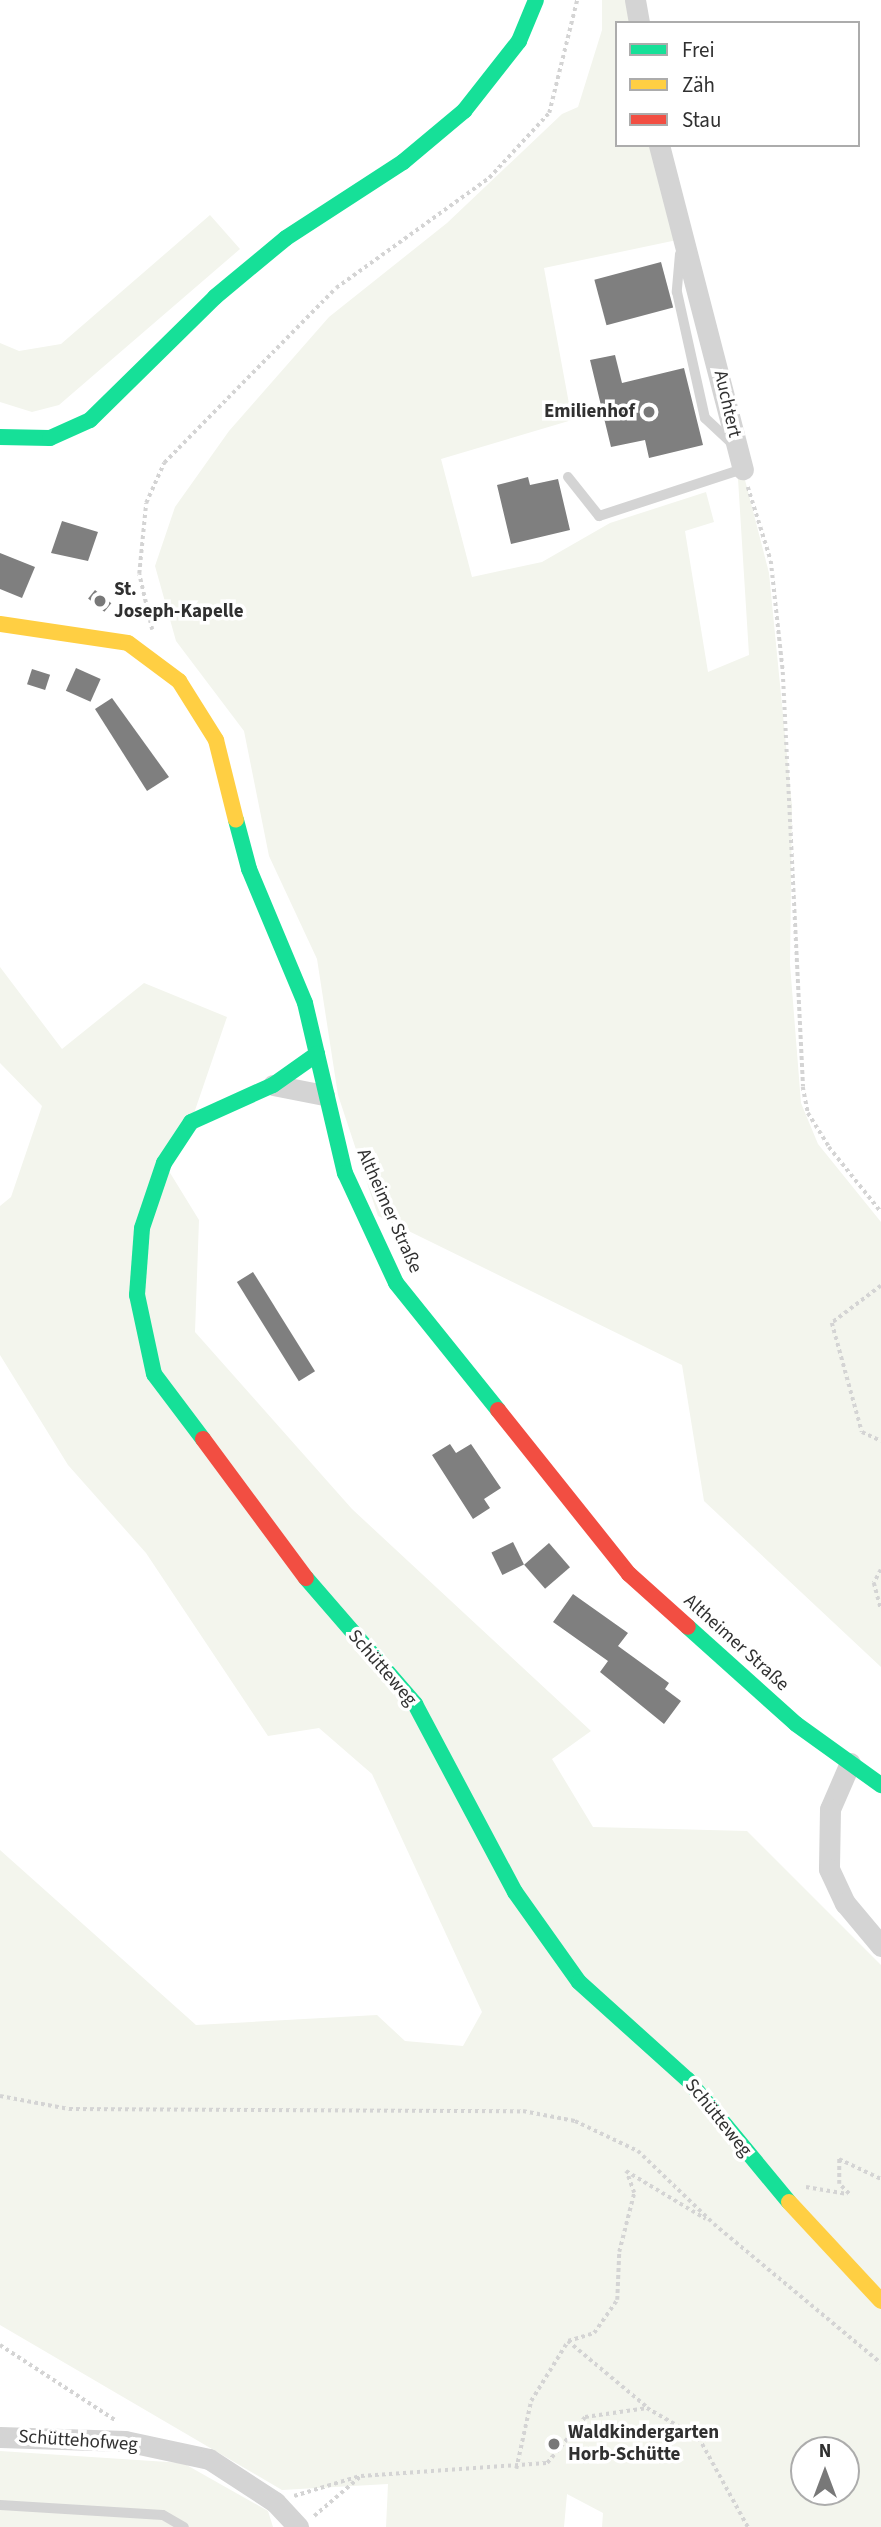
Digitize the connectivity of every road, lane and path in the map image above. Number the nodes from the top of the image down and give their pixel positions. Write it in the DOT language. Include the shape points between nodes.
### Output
graph roads {
  1 [pos="536,0"];
  2 [pos="577,0"];
  3 [pos="635,0"];
  4 [pos="639,21"];
  5 [pos="659,147"];
  6 [pos="0,437"];
  7 [pos="740,458"];
  8 [pos="568,477"];
  9 [pos="0,624"];
  10 [pos="155,660"];
  11 [pos="317,1054"];
  12 [pos="273,1085"];
  13 [pos="324,1095"];
  14 [pos="881,1212"];
  15 [pos="881,1286"];
  16 [pos="881,1441"];
  17 [pos="881,1570"];
  18 [pos="881,1609"];
  19 [pos="850,1763"];
  20 [pos="881,1785"];
  21 [pos="881,1946"];
  22 [pos="0,2096"];
  23 [pos="881,2179"];
  24 [pos="849,2194"];
  25 [pos="714,2224"];
  26 [pos="881,2301"];
  27 [pos="568,2340"];
  28 [pos="0,2345"];
  29 [pos="881,2363"];
  30 [pos="647,2408"];
  31 [pos="0,2437"];
  32 [pos="125,2441"];
  33 [pos="516,2469"];
  34 [pos="361,2476"];
  35 [pos="275,2502"];
  36 [pos="0,2505"];
  37 [pos="297,2524"];
  38 [pos="184,2527"];
  39 [pos="748,2527"];
  1 -- 6 [label="street" via="519,41 464,111 403,162 276,247 90,420 37,440"];
  2 -- 10 [label="path" via="549,113 489,178 336,288 164,463 146,503 139,574"];
  3 -- 4 [label="street"];
  5 -- 7 [label="street, Auchtert"];
  7 -- 8 [label="lane" via="599,516"];
  7 -- 14 [label="path" via="771,561 783,672 808,1114 828,1147"];
  9 -- 10 [label="street, Altheimer Straße" via="93,634"];
  10 -- 11 [label="street, Altheimer Straße" via="179,681 216,740 249,869 290,958"];
  11 -- 12 [label="street, Schütteweg"];
  11 -- 13 [label="street, Altheimer Straße"];
  12 -- 13 [label="street"];
  12 -- 26 [label="street, Schütteweg" via="191,1122 164,1163 142,1228 137,1295 154,1374 330,1609 415,1704 515,1892 579,1982 688,2080 768,2180"];
  13 -- 19 [label="street, Altheimer Straße" via="345,1173 396,1283 423,1319 629,1574 796,1724"];
  15 -- 16 [label="path" via="832,1323 851,1372 862,1432"];
  17 -- 18 [label="path" via="874,1583"];
  19 -- 20 [label="street, Altheimer Straße"];
  19 -- 21 [label="street" via="830,1809 829,1869 845,1903"];
  22 -- 25 [label="path" via="69,2109 523,2112 575,2121 638,2151"];
  23 -- 24 [label="path" via="839,2159 839,2184"];
  25 -- 27 [label="path" via="626,2171 634,2193 619,2252 617,2300 594,2333"];
  25 -- 29 [label="path"];
  27 -- 30 [label="path"];
  27 -- 33 [label="path" via="531,2401"];
  28 -- 32 [label="path" via="112,2414"];
  30 -- 33 [label="path" via="585,2417 547,2463"];
  30 -- 39 [label="path" via="699,2438"];
  31 -- 32 [label="street, Schüttehofweg"];
  32 -- 35 [label="street, Schüttehofweg" via="209,2459"];
  33 -- 34 [label="path"];
  34 -- 35 [label="path"];
  34 -- 37 [label="path" via="322,2513"];
  35 -- 37 [label="street, Schüttehofweg"];
  36 -- 38 [label="lane" via="163,2515"];
}
